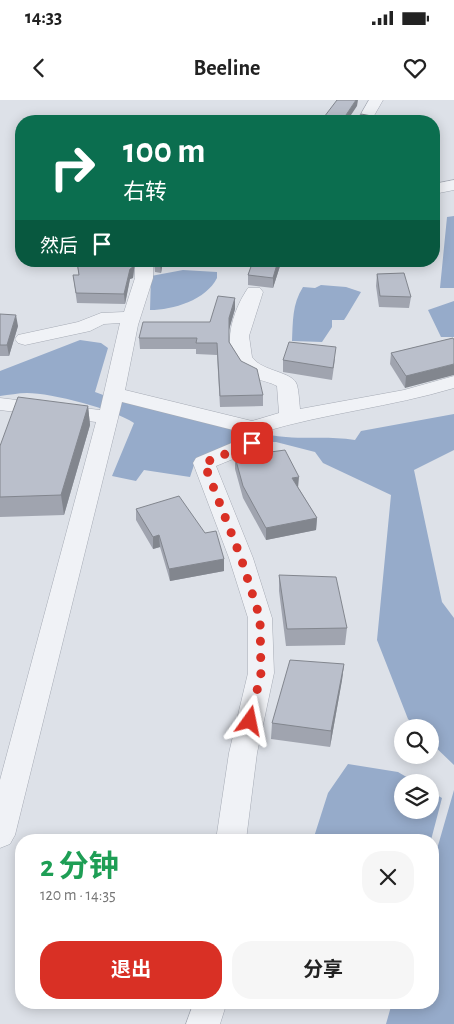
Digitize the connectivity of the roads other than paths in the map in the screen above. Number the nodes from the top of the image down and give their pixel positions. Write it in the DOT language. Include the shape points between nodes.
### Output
graph roads {
  1 [pos="376,100"];
  2 [pos="367,115"];
  3 [pos="454,185"];
  4 [pos="440,187"];
  5 [pos="144,267"];
  6 [pos="254,292"];
  7 [pos="137,323"];
  8 [pos="25,339"];
  9 [pos="454,382"];
  10 [pos="0,404"];
  11 [pos="110,405"];
  12 [pos="290,417"];
  13 [pos="252,428"];
  14 [pos="232,834"];
  15 [pos="0,835"];
  16 [pos="208,1009"];
  17 [pos="203,1024"];
  1 -- 2 [label="street"];
  3 -- 4 [label="street"];
  5 -- 7 [label="street"];
  6 -- 12 [label="street" via="238,340 243,360 257,372 287,384"];
  7 -- 8 [label="street" via="101,319 84,327"];
  7 -- 11 [label="street"];
  9 -- 12 [label="street" via="406,396"];
  10 -- 11 [label="street"];
  11 -- 13 [label="street"];
  11 -- 15 [label="street"];
  12 -- 13 [label="street"];
  13 -- 14 [label="street" via="252,443 204,463 241,558 260,618 261,673 243,753"];
  16 -- 17 [label="street"];
}
